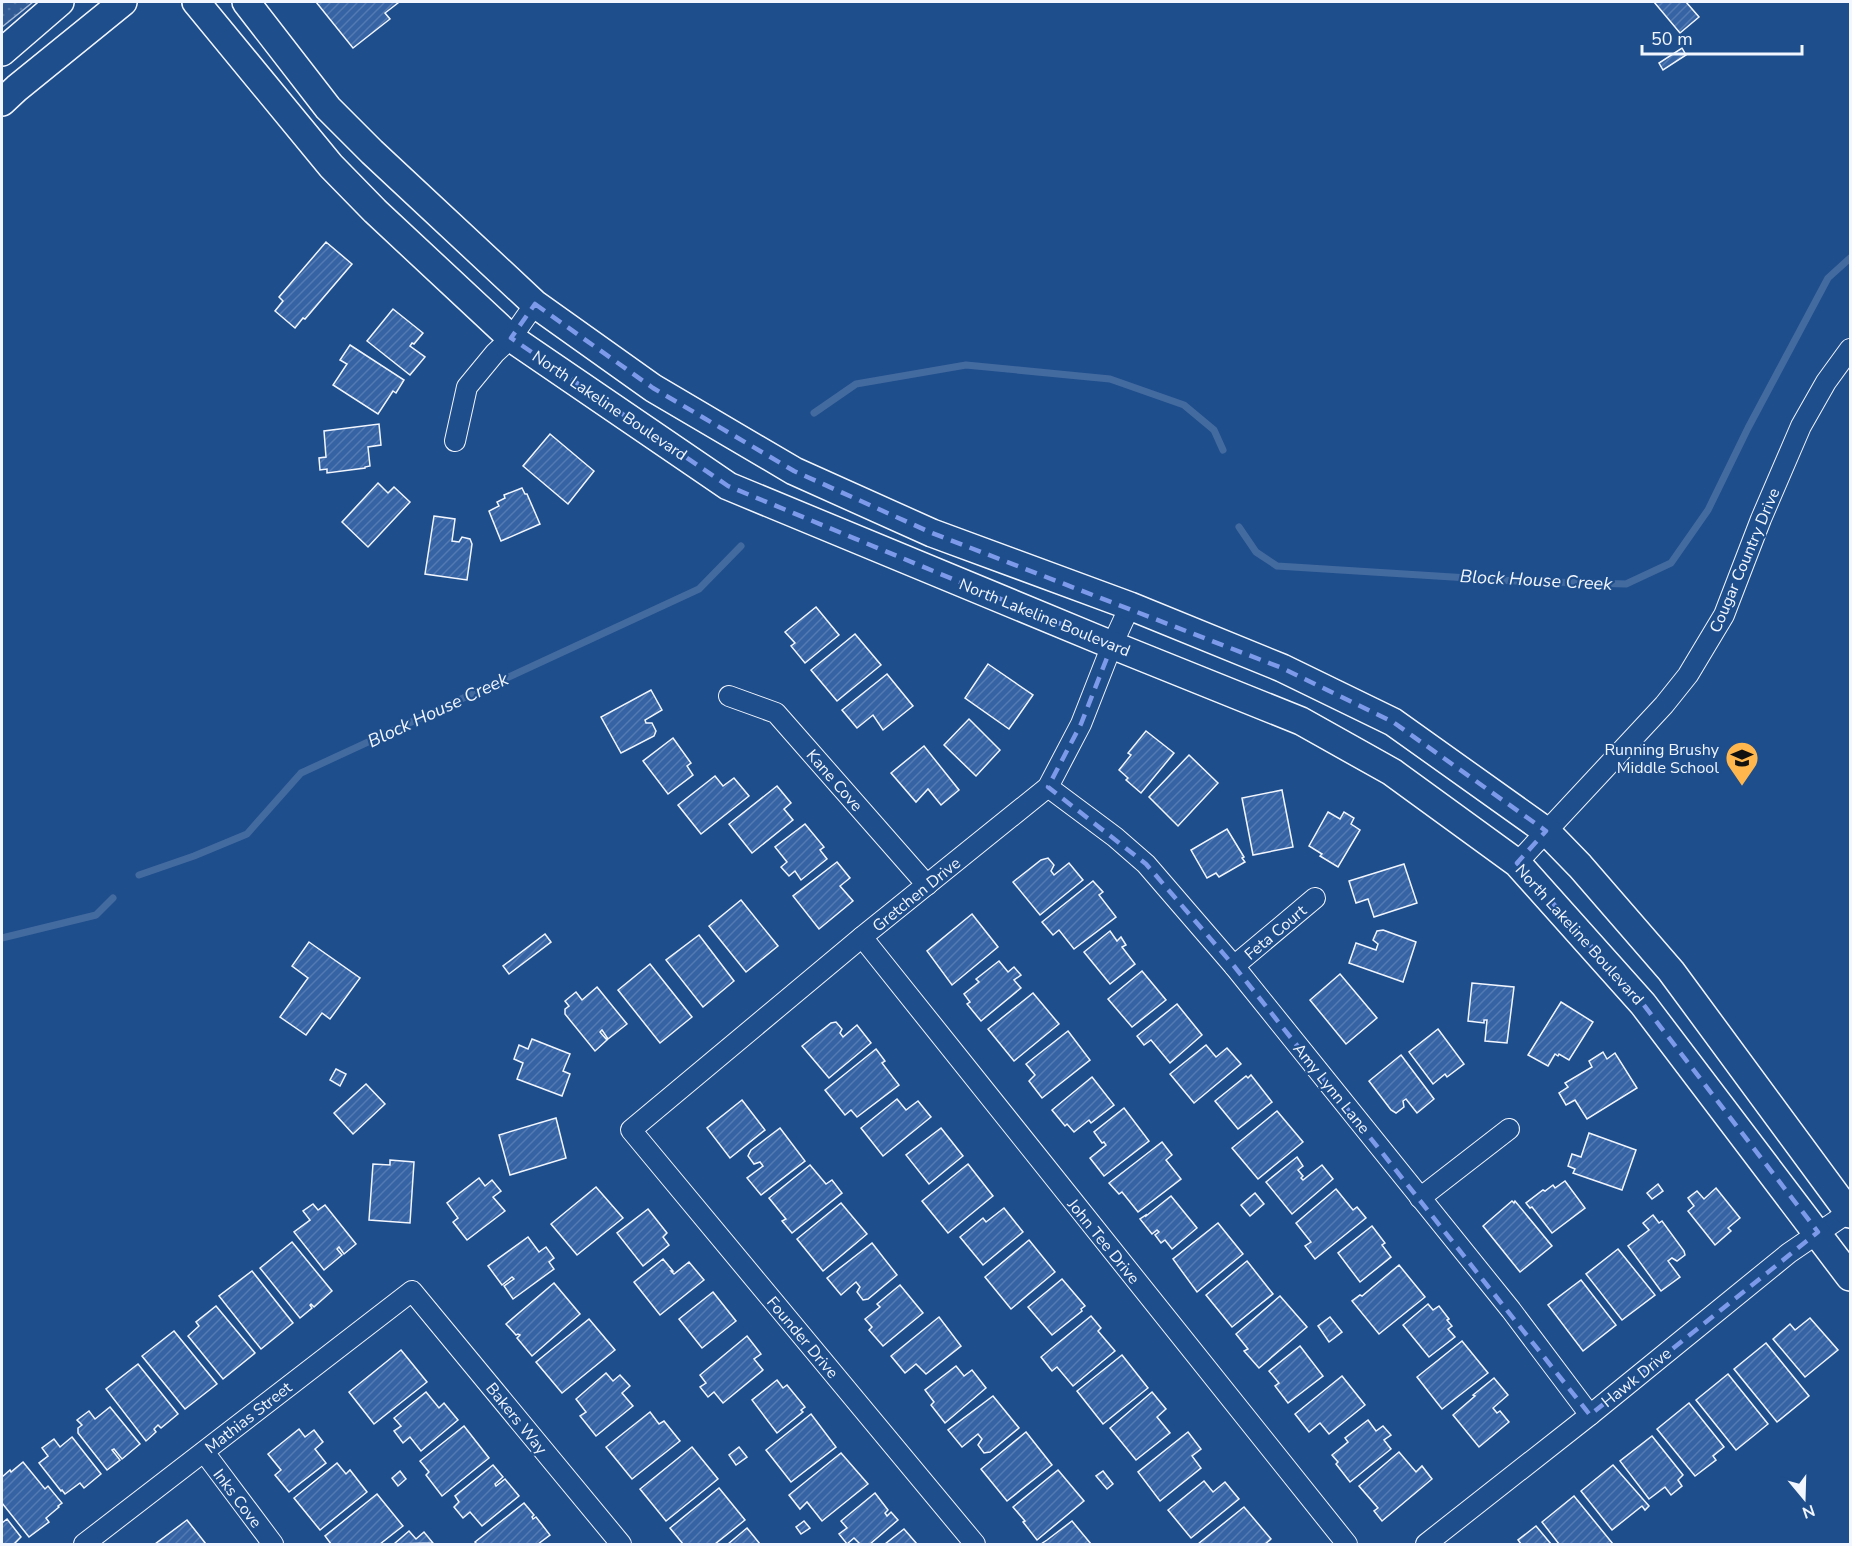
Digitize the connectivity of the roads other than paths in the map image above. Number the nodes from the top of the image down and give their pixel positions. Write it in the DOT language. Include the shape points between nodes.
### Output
graph roads {
  1 [pos="60,2"];
  2 [pos="123,2"];
  3 [pos="196,2"];
  4 [pos="246,2"];
  5 [pos="2,52"];
  6 [pos="2,102"];
  7 [pos="535,304"];
  8 [pos="511,338"];
  9 [pos="1851,349"];
  10 [pos="455,441"];
  11 [pos="1130,606"];
  12 [pos="1112,645"];
  13 [pos="729,696"];
  14 [pos="1048,787"];
  15 [pos="1546,831"];
  16 [pos="1517,863"];
  17 [pos="927,885"];
  18 [pos="1315,898"];
  19 [pos="862,937"];
  20 [pos="1234,966"];
  21 [pos="1509,1129"];
  22 [pos="632,1130"];
  23 [pos="1420,1198"];
  24 [pos="1850,1213"];
  25 [pos="1818,1233"];
  26 [pos="1851,1277"];
  27 [pos="412,1291"];
  28 [pos="1590,1415"];
  29 [pos="204,1452"];
  30 [pos="84,1545"];
  31 [pos="273,1545"];
  32 [pos="621,1545"];
  33 [pos="975,1545"];
  34 [pos="1347,1545"];
  35 [pos="1426,1545"];
  1 -- 5 [label="main road"];
  2 -- 6 [label="main road"];
  3 -- 8 [label="main road, North Lakeline Boulevard" via="331,166"];
  4 -- 7 [label="main road" via="328,108"];
  7 -- 8 [label="street"];
  7 -- 11 [label="main road" via="653,388 794,471 932,533"];
  8 -- 10 [label="street" via="467,387"];
  8 -- 12 [label="main road, North Lakeline Boulevard" via="728,486"];
  9 -- 15 [label="street, Cougar Country Drive" via="1801,426 1724,615 1707,645 1664,705"];
  11 -- 12 [label="street, Gretchen Drive"];
  11 -- 15 [label="main road" via="1282,668 1393,722"];
  12 -- 14 [label="street, Gretchen Drive" via="1081,724"];
  12 -- 16 [label="main road, North Lakeline Boulevard" via="1301,721 1392,772"];
  13 -- 17 [label="street, Kane Cove" via="776,713"];
  14 -- 17 [label="street, Gretchen Drive"];
  14 -- 20 [label="street, Amy Lynn Lane" via="1146,864"];
  15 -- 16 [label="street, Cougar Country Drive"];
  15 -- 24 [label="main road" via="1671,971"];
  16 -- 25 [label="main road, North Lakeline Boulevard" via="1643,1004"];
  17 -- 19 [label="street, Gretchen Drive"];
  18 -- 20 [label="street, Feta Court"];
  19 -- 22 [label="street, Gretchen Drive"];
  19 -- 34 [label="street, John Tee Drive"];
  20 -- 23 [label="street, Amy Lynn Lane"];
  21 -- 23 [label="street"];
  22 -- 33 [label="street, Founder Drive"];
  23 -- 28 [label="street, Amy Lynn Lane" via="1512,1310"];
  24 -- 25 [label="street, Hawk Drive"];
  25 -- 26 [label="main road, North Lakeline Boulevard"];
  25 -- 28 [label="street, Hawk Drive"];
  27 -- 29 [label="street, Mathias Street"];
  27 -- 32 [label="street, Bakers Way"];
  28 -- 35 [label="street, Hawk Drive"];
  29 -- 30 [label="street, Mathias Street"];
  29 -- 31 [label="street, Inks Cove"];
}
